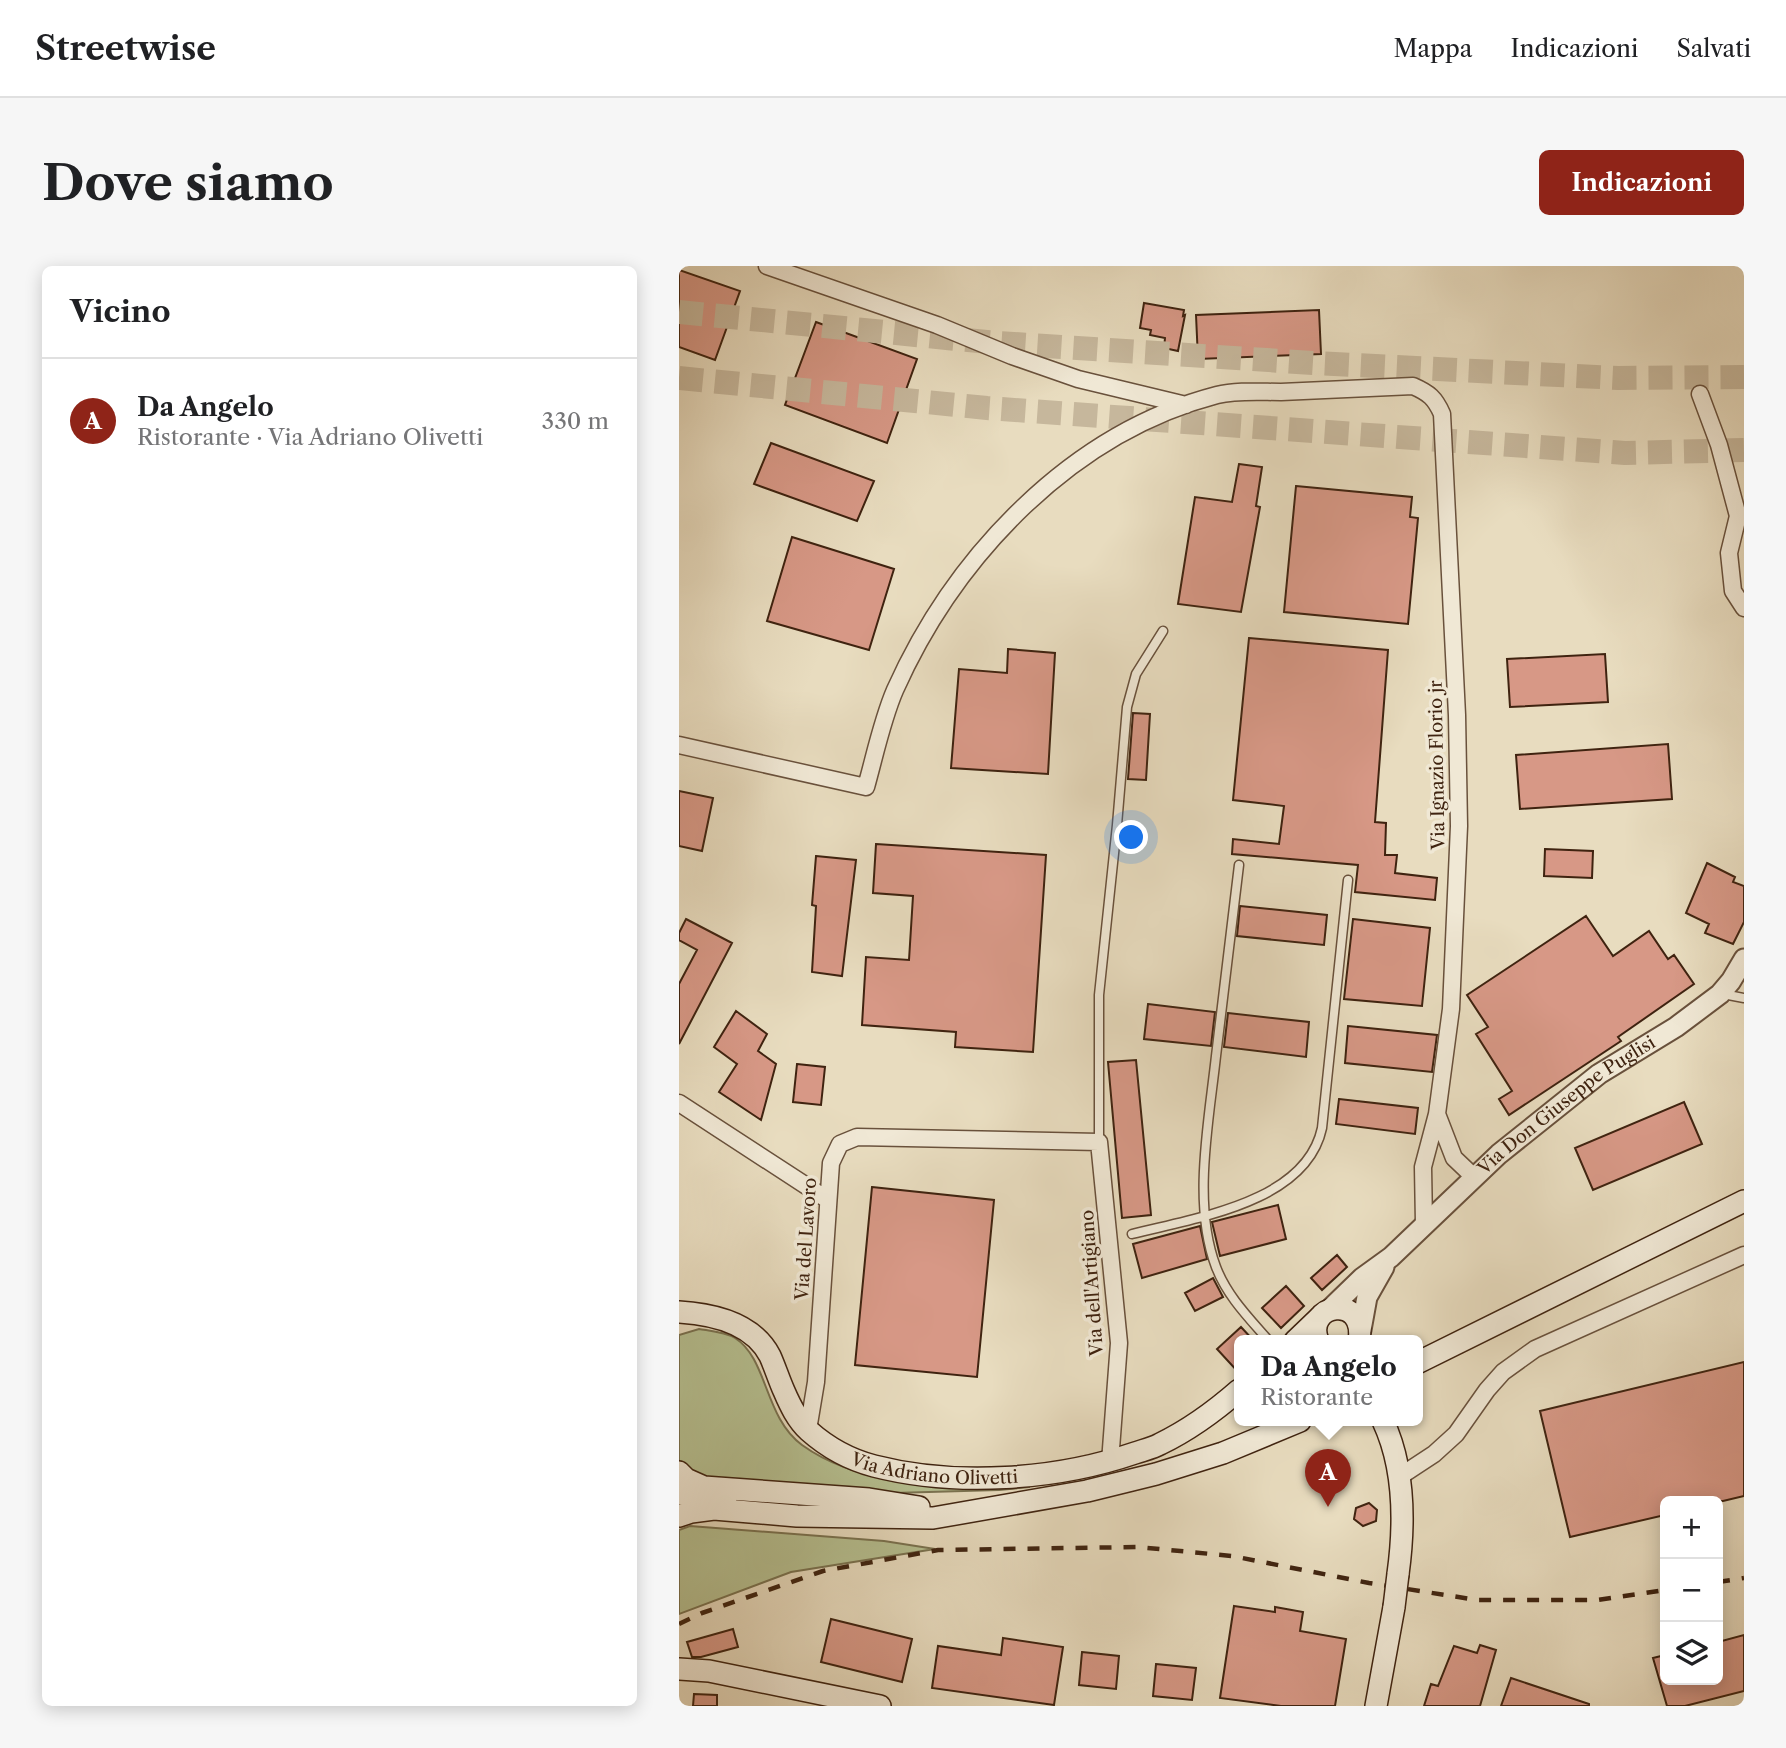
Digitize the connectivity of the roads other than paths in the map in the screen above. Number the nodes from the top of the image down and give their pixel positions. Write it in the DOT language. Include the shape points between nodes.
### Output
graph roads {
  1 [pos="767,266"];
  2 [pos="1700,394"];
  3 [pos="1186,405"];
  4 [pos="1744,608"];
  5 [pos="1163,631"];
  6 [pos="679,745"];
  7 [pos="1239,865"];
  8 [pos="1348,880"];
  9 [pos="1744,959"];
  10 [pos="1720,994"];
  11 [pos="1744,998"];
  12 [pos="679,1102"];
  13 [pos="1437,1114"];
  14 [pos="1099,1142"];
  15 [pos="1474,1177"];
  16 [pos="828,1200"];
  17 [pos="1744,1201"];
  18 [pos="1205,1215"];
  19 [pos="1424,1224"];
  20 [pos="1132,1234"];
  21 [pos="1744,1255"];
  22 [pos="1391,1257"];
  23 [pos="1325,1313"];
  24 [pos="685,1316"];
  25 [pos="1264,1335"];
  26 [pos="1301,1335"];
  27 [pos="1316,1335"];
  28 [pos="1359,1335"];
  29 [pos="1359,1335"];
  30 [pos="1423,1360"];
  31 [pos="1234,1394"];
  32 [pos="1288,1426"];
  33 [pos="1385,1426"];
  34 [pos="808,1430"];
  35 [pos="1110,1462"];
  36 [pos="679,1472"];
  37 [pos="1399,1477"];
  38 [pos="679,1494"];
  39 [pos="928,1508"];
  40 [pos="980,1508"];
  41 [pos="679,1516"];
  42 [pos="679,1669"];
  43 [pos="880,1706"];
  44 [pos="1376,1706"];
  1 -- 3 [label="street" via="1078,379"];
  2 -- 4 [label="street" via="1738,516 1729,554 1734,591"];
  3 -- 6 [label="street" via="1138,424 1095,450 1000,530 955,584 921,637 894,693 866,787"];
  3 -- 13 [label="street, Via Ignazio Florio jr" via="1221,394 1413,386 1427,392 1441,414 1459,827 1451,1009"];
  5 -- 14 [label="lane" via="1136,674 1127,707 1099,995"];
  7 -- 18 [label="lane" via="1204,1159"];
  8 -- 18 [label="lane" via="1319,1141 1312,1155 1286,1180 1249,1201"];
  9 -- 10 [label="street, Via Don Giuseppe Puglisi"];
  10 -- 11 [label="lane"];
  10 -- 15 [label="street, Via Don Giuseppe Puglisi" via="1599,1074"];
  12 -- 16 [label="street"];
  13 -- 15 [label="street" via="1454,1158"];
  13 -- 19 [label="street, Via Ignazio Florio jr" via="1423,1167"];
  14 -- 16 [label="street, Via del Lavoro" via="857,1137 839,1144 831,1163"];
  14 -- 35 [label="street, Via dell'Artigiano" via="1119,1343"];
  15 -- 19 [label="street, Via Don Giuseppe Puglisi"];
  16 -- 34 [label="street, Via del Lavoro" via="816,1382"];
  17 -- 30 [label="main road"];
  18 -- 20 [label="lane"];
  18 -- 25 [label="lane" via="1216,1267 1239,1307"];
  19 -- 22 [label="street, Via Don Giuseppe Puglisi"];
  21 -- 37 [label="street" via="1535,1349 1503,1371 1456,1434"];
  22 -- 23 [label="street, Via Don Giuseppe Puglisi"];
  22 -- 28 [label="street, Via Don Giuseppe Puglisi" via="1367,1297"];
  23 -- 26 [label="main road"];
  23 -- 27 [label="main road"];
  23 -- 29 [label="main road" via="1337,1308 1350,1312 1359,1323"];
  24 -- 34 [label="main road, Via Adriano Olivetti" via="742,1328 758,1341 769,1355 791,1408"];
  31 -- 35 [label="main road, Via Adriano Olivetti" via="1159,1445"];
  32 -- 40 [label="main road" via="1156,1474 1087,1491"];
  33 -- 37 [label="main road"];
  34 -- 35 [label="main road, Via Adriano Olivetti" via="843,1454 873,1466 933,1476 997,1478"];
  36 -- 39 [label="main road" via="704,1487"];
  37 -- 44 [label="main road, bridge" via="1403,1539"];
  38 -- 39 [label="main road" via="797,1505"];
  39 -- 40 [label="main road"];
  40 -- 41 [label="main road" via="933,1518 797,1516 714,1509"];
  42 -- 43 [label="main road"];
}
